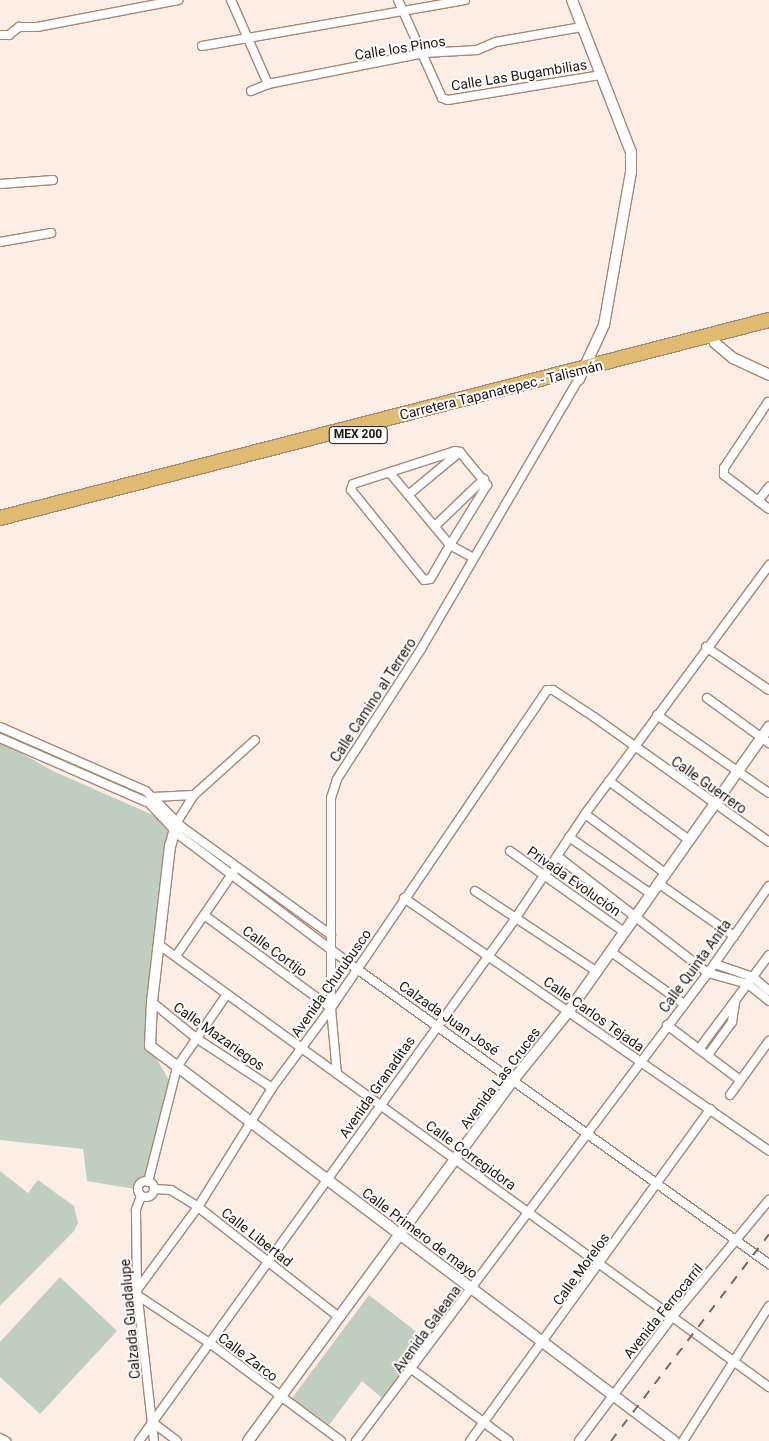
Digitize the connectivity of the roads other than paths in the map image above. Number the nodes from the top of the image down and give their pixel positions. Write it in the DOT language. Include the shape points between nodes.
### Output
graph roads {
  1 [pos="178,0"];
  2 [pos="231,0"];
  3 [pos="398,0"];
  4 [pos="465,0"];
  5 [pos="572,0"];
  6 [pos="402,9"];
  7 [pos="582,27"];
  8 [pos="0,35"];
  9 [pos="246,37"];
  10 [pos="202,46"];
  11 [pos="424,53"];
  12 [pos="600,75"];
  13 [pos="268,84"];
  14 [pos="251,91"];
  15 [pos="54,180"];
  16 [pos="0,184"];
  17 [pos="51,233"];
  18 [pos="0,242"];
  19 [pos="769,320"];
  20 [pos="769,329"];
  21 [pos="715,343"];
  22 [pos="581,374"];
  23 [pos="769,375"];
  24 [pos="768,402"];
  25 [pos="460,452"];
  26 [pos="390,473"];
  27 [pos="484,479"];
  28 [pos="769,487"];
  29 [pos="408,495"];
  30 [pos="758,502"];
  31 [pos="769,509"];
  32 [pos="0,518"];
  33 [pos="0,526"];
  34 [pos="435,526"];
  35 [pos="450,545"];
  36 [pos="473,558"];
  37 [pos="769,565"];
  38 [pos="706,647"];
  39 [pos="547,690"];
  40 [pos="769,690"];
  41 [pos="707,698"];
  42 [pos="657,715"];
  43 [pos="0,727"];
  44 [pos="769,727"];
  45 [pos="0,738"];
  46 [pos="255,740"];
  47 [pos="765,741"];
  48 [pos="634,747"];
  49 [pos="738,772"];
  50 [pos="609,781"];
  51 [pos="769,793"];
  52 [pos="194,795"];
  53 [pos="151,800"];
  54 [pos="714,804"];
  55 [pos="585,814"];
  56 [pos="172,823"];
  57 [pos="569,837"];
  58 [pos="689,840"];
  59 [pos="769,842"];
  60 [pos="510,852"];
  61 [pos="557,856"];
  62 [pos="239,866"];
  63 [pos="666,873"];
  64 [pos="231,875"];
  65 [pos="544,875"];
  66 [pos="658,883"];
  67 [pos="769,886"];
  68 [pos="475,891"];
  69 [pos="651,894"];
  70 [pos="404,898"];
  71 [pos="204,914"];
  72 [pos="635,916"];
  73 [pos="515,919"];
  74 [pos="624,932"];
  75 [pos="331,936"];
  76 [pos="734,936"];
  77 [pos="158,944"];
  78 [pos="331,948"];
  79 [pos="610,951"];
  80 [pos="488,954"];
  81 [pos="769,955"];
  82 [pos="176,956"];
  83 [pos="766,961"];
  84 [pos="715,964"];
  85 [pos="357,969"];
  86 [pos="596,972"];
  87 [pos="708,973"];
  88 [pos="750,981"];
  89 [pos="769,991"];
  90 [pos="227,994"];
  91 [pos="769,1001"];
  92 [pos="152,1002"];
  93 [pos="735,1002"];
  94 [pos="684,1004"];
  95 [pos="331,1008"];
  96 [pos="568,1012"];
  97 [pos="437,1025"];
  98 [pos="667,1025"];
  99 [pos="196,1038"];
  100 [pos="769,1041"];
  101 [pos="300,1048"];
  102 [pos="700,1049"];
  103 [pos="708,1055"];
  104 [pos="640,1060"];
  105 [pos="177,1067"];
  106 [pos="337,1074"];
  107 [pos="514,1079"];
  108 [pos="740,1080"];
  109 [pos="272,1088"];
  110 [pos="730,1094"];
  111 [pos="379,1106"];
  112 [pos="710,1109"];
  113 [pos="252,1123"];
  114 [pos="586,1134"];
  115 [pos="769,1151"];
  116 [pos="457,1159"];
  117 [pos="327,1180"];
  118 [pos="148,1182"];
  119 [pos="658,1183"];
  120 [pos="154,1189"];
  121 [pos="141,1196"];
  122 [pos="768,1203"];
  123 [pos="198,1207"];
  124 [pos="528,1212"];
  125 [pos="400,1237"];
  126 [pos="738,1239"];
  127 [pos="269,1262"];
  128 [pos="600,1264"];
  129 [pos="769,1264"];
  130 [pos="471,1290"];
  131 [pos="137,1292"];
  132 [pos="769,1306"];
  133 [pos="673,1316"];
  134 [pos="339,1317"];
  135 [pos="211,1344"];
  136 [pos="541,1344"];
  137 [pos="732,1360"];
  138 [pos="413,1370"];
  139 [pos="769,1387"];
  140 [pos="611,1395"];
  141 [pos="281,1398"];
  142 [pos="152,1422"];
  143 [pos="484,1422"];
  144 [pos="0,1438"];
  145 [pos="6,1441"];
  146 [pos="139,1441"];
  147 [pos="154,1441"];
  148 [pos="177,1441"];
  149 [pos="248,1441"];
  150 [pos="341,1441"];
  151 [pos="356,1441"];
  152 [pos="470,1441"];
  153 [pos="509,1441"];
  154 [pos="579,1441"];
  155 [pos="674,1441"];
  156 [pos="683,1441"];
  1 -- 8 [label="street" via="36,27 20,27 10,35"];
  2 -- 9 [label="street"];
  3 -- 6 [label="street"];
  4 -- 6 [label="street"];
  5 -- 7 [label="street"];
  6 -- 9 [label="street" via="284,33"];
  6 -- 11 [label="street"];
  7 -- 11 [label="street, Calle los Pinos" via="496,42 477,50"];
  7 -- 12 [label="street"];
  9 -- 10 [label="street"];
  9 -- 13 [label="street"];
  11 -- 12 [label="street, Calle Las Bugambilias" via="442,98 448,100"];
  11 -- 13 [label="street, Calle los Pinos"];
  12 -- 22 [label="street" via="631,152 631,172 604,325"];
  13 -- 14 [label="street, Calle los Pinos"];
  15 -- 16 [label="street"];
  17 -- 18 [label="street"];
  19 -- 22 [label="highway, Carretera Tapanatepec - Talismán / MEX 200"];
  20 -- 21 [label="highway, Carretera Tapanatepec - Talismán / MEX 200"];
  21 -- 22 [label="highway, Carretera Tapanatepec - Talismán / MEX 200"];
  21 -- 23 [label="street" via="733,358"];
  22 -- 32 [label="highway, Carretera Tapanatepec - Talismán / MEX 200"];
  22 -- 33 [label="highway, Carretera Tapanatepec - Talismán / MEX 200"];
  22 -- 36 [label="street, Calle Camino al Terrero"];
  24 -- 30 [label="street" via="724,468 724,475"];
  25 -- 26 [label="street"];
  25 -- 27 [label="street"];
  25 -- 29 [label="street"];
  26 -- 29 [label="street"];
  26 -- 35 [label="street" via="353,484 351,490 424,580 430,579"];
  27 -- 34 [label="street"];
  27 -- 35 [label="street" via="486,488"];
  28 -- 30 [label="street"];
  29 -- 34 [label="street"];
  30 -- 31 [label="street"];
  34 -- 35 [label="street"];
  35 -- 36 [label="street"];
  36 -- 75 [label="street, Calle Camino al Terrero" via="421,649 337,779 331,798"];
  37 -- 38 [label="street, Avenida Granaditas"];
  38 -- 40 [label="street"];
  38 -- 42 [label="street, Avenida Granaditas"];
  39 -- 48 [label="street, Calle Guerrero" via="553,690"];
  39 -- 70 [label="street, Avenida Churubusco"];
  41 -- 47 [label="street"];
  42 -- 48 [label="street, Avenida Granaditas"];
  42 -- 49 [label="street"];
  43 -- 53 [label="street"];
  44 -- 47 [label="street, Avenida Las Cruces"];
  45 -- 53 [label="street"];
  46 -- 52 [label="street"];
  47 -- 49 [label="street, Avenida Las Cruces"];
  48 -- 50 [label="street, Avenida Granaditas"];
  48 -- 54 [label="street, Calle Guerrero"];
  49 -- 51 [label="street"];
  49 -- 54 [label="street, Avenida Las Cruces"];
  50 -- 55 [label="street, Avenida Granaditas"];
  50 -- 58 [label="street"];
  52 -- 53 [label="street"];
  52 -- 56 [label="street"];
  53 -- 56 [label="street"];
  54 -- 58 [label="street, Avenida Las Cruces"];
  54 -- 59 [label="street, Calle Guerrero"];
  55 -- 57 [label="street, Avenida Granaditas"];
  55 -- 63 [label="street"];
  56 -- 62 [label="street"];
  56 -- 64 [label="street, Calzada Juan José"];
  56 -- 77 [label="street"];
  57 -- 61 [label="street, Avenida Granaditas"];
  57 -- 69 [label="street"];
  58 -- 63 [label="street, Avenida Las Cruces"];
  60 -- 65 [label="street, Privada Evolución"];
  61 -- 65 [label="street, Avenida Granaditas"];
  61 -- 72 [label="street"];
  62 -- 64 [label="street"];
  62 -- 75 [label="street"];
  63 -- 66 [label="street, Avenida Las Cruces"];
  64 -- 71 [label="street"];
  64 -- 78 [label="street, Calzada Juan José"];
  65 -- 73 [label="street, Avenida Granaditas"];
  65 -- 74 [label="street, Privada Evolución"];
  66 -- 69 [label="street, Avenida Las Cruces"];
  66 -- 76 [label="street"];
  67 -- 76 [label="street, Calle Quinta Anita"];
  68 -- 73 [label="street"];
  69 -- 72 [label="street, Avenida Las Cruces"];
  70 -- 80 [label="street, Calle Carlos Tejada"];
  70 -- 85 [label="street, Avenida Churubusco"];
  71 -- 82 [label="street"];
  71 -- 95 [label="street, Calle Cortijo"];
  72 -- 74 [label="street, Avenida Las Cruces"];
  72 -- 87 [label="street"];
  73 -- 80 [label="street, Avenida Granaditas"];
  73 -- 86 [label="street"];
  74 -- 79 [label="street, Avenida Las Cruces"];
  75 -- 78 [label="street, Calle Camino al Terrero"];
  76 -- 84 [label="street, Calle Quinta Anita"];
  77 -- 82 [label="street, Calle Corregidora"];
  77 -- 92 [label="street"];
  78 -- 85 [label="street, Calzada Juan José"];
  78 -- 95 [label="street, Calle Camino al Terrero"];
  79 -- 86 [label="street, Avenida Las Cruces"];
  79 -- 94 [label="street"];
  80 -- 96 [label="street, Calle Carlos Tejada"];
  80 -- 97 [label="street, Avenida Granaditas"];
  81 -- 83 [label="street"];
  82 -- 90 [label="street, Calle Corregidora"];
  83 -- 88 [label="street"];
  84 -- 87 [label="street, Calle Quinta Anita"];
  84 -- 88 [label="street"];
  85 -- 95 [label="street, Avenida Churubusco"];
  85 -- 97 [label="street, Calzada Juan José"];
  86 -- 96 [label="street, Avenida Las Cruces"];
  87 -- 88 [label="street"];
  87 -- 94 [label="street, Calle Quinta Anita"];
  88 -- 89 [label="street"];
  88 -- 91 [label="street"];
  88 -- 93 [label="street"];
  90 -- 99 [label="street"];
  90 -- 101 [label="street, Calle Corregidora"];
  92 -- 99 [label="street, Calle Mazariegos"];
  92 -- 105 [label="street, Calle Primero de mayo" via="150,1046"];
  93 -- 102 [label="street"];
  93 -- 103 [label="street" via="732,1022"];
  94 -- 98 [label="street, Calle Quinta Anita"];
  95 -- 101 [label="street, Avenida Churubusco"];
  95 -- 106 [label="street, Calle Camino al Terrero"];
  96 -- 104 [label="street, Calle Carlos Tejada"];
  96 -- 107 [label="street, Avenida Las Cruces"];
  97 -- 107 [label="street, Calzada Juan José"];
  97 -- 111 [label="street, Avenida Granaditas"];
  98 -- 102 [label="street"];
  98 -- 104 [label="street, Calle Quinta Anita"];
  99 -- 105 [label="street"];
  99 -- 109 [label="street, Calle Mazariegos"];
  100 -- 108 [label="street"];
  101 -- 106 [label="street, Calle Corregidora"];
  101 -- 109 [label="street, Avenida Churubusco"];
  102 -- 103 [label="street"];
  103 -- 108 [label="street"];
  104 -- 112 [label="street, Calle Carlos Tejada"];
  104 -- 114 [label="street, Avenida Galeana"];
  105 -- 113 [label="street, Calle Primero de mayo"];
  105 -- 118 [label="street"];
  106 -- 111 [label="street, Calle Corregidora"];
  107 -- 114 [label="street, Calzada Juan José"];
  107 -- 116 [label="street, Avenida Las Cruces"];
  108 -- 110 [label="street"];
  109 -- 113 [label="street, Avenida Churubusco"];
  111 -- 116 [label="street, Calle Corregidora"];
  111 -- 117 [label="street, Avenida Granaditas"];
  112 -- 115 [label="street, Calle Carlos Tejada"];
  112 -- 119 [label="street, Calle Morelos"];
  113 -- 117 [label="street, Calle Primero de mayo"];
  113 -- 123 [label="street, Avenida Churubusco"];
  114 -- 119 [label="street, Calzada Juan José"];
  114 -- 124 [label="street, Avenida Galeana"];
  116 -- 124 [label="street, Calle Corregidora"];
  116 -- 125 [label="street, Avenida Las Cruces"];
  117 -- 125 [label="street, Calle Primero de mayo"];
  117 -- 127 [label="street, Avenida Granaditas"];
  118 -- 120 [label="street"];
  118 -- 121 [label="street" via="139,1186"];
  119 -- 126 [label="street, Calzada Juan José"];
  119 -- 128 [label="street, Calle Morelos"];
  120 -- 121 [label="street" via="150,1196"];
  120 -- 123 [label="street, Calle Libertad" via="170,1190"];
  121 -- 131 [label="street, Calzada Guadalupe" via="136,1210"];
  122 -- 126 [label="street, Avenida Ferrocarril"];
  123 -- 127 [label="street, Calle Libertad"];
  123 -- 131 [label="street, Avenida Churubusco"];
  124 -- 128 [label="street, Calle Corregidora"];
  124 -- 130 [label="street, Avenida Galeana"];
  125 -- 130 [label="street, Calle Primero de mayo"];
  125 -- 134 [label="street, Avenida Las Cruces"];
  126 -- 129 [label="street, Calzada Juan José"];
  126 -- 133 [label="street, Avenida Ferrocarril"];
  127 -- 134 [label="street, Calle Libertad"];
  127 -- 135 [label="street, Avenida Granaditas"];
  128 -- 133 [label="street, Calle Corregidora"];
  128 -- 136 [label="street, Calle Morelos"];
  130 -- 136 [label="street, Calle Primero de mayo"];
  130 -- 138 [label="street, Avenida Galeana"];
  131 -- 135 [label="street, Calle Zarco"];
  131 -- 142 [label="street, Calzada Guadalupe"];
  132 -- 137 [label="street"];
  133 -- 137 [label="street, Calle Corregidora"];
  133 -- 140 [label="street, Avenida Ferrocarril"];
  134 -- 141 [label="street, Avenida Las Cruces"];
  135 -- 141 [label="street, Calle Zarco"];
  135 -- 142 [label="street, Avenida Granaditas"];
  136 -- 140 [label="street, Calle Primero de mayo"];
  136 -- 143 [label="street, Calle Morelos"];
  137 -- 139 [label="street, Calle Corregidora"];
  137 -- 156 [label="street"];
  138 -- 143 [label="street"];
  138 -- 151 [label="street, Avenida Galeana"];
  140 -- 154 [label="street, Avenida Ferrocarril"];
  140 -- 155 [label="street, Calle Primero de mayo"];
  141 -- 149 [label="street, Avenida Las Cruces"];
  141 -- 150 [label="street, Calle Zarco"];
  142 -- 146 [label="street, Avenida Granaditas"];
  142 -- 147 [label="street, Calzada Guadalupe"];
  142 -- 148 [label="street"];
  143 -- 152 [label="street, Calle Morelos"];
  143 -- 153 [label="street"];
  144 -- 145 [label="street"];
}
